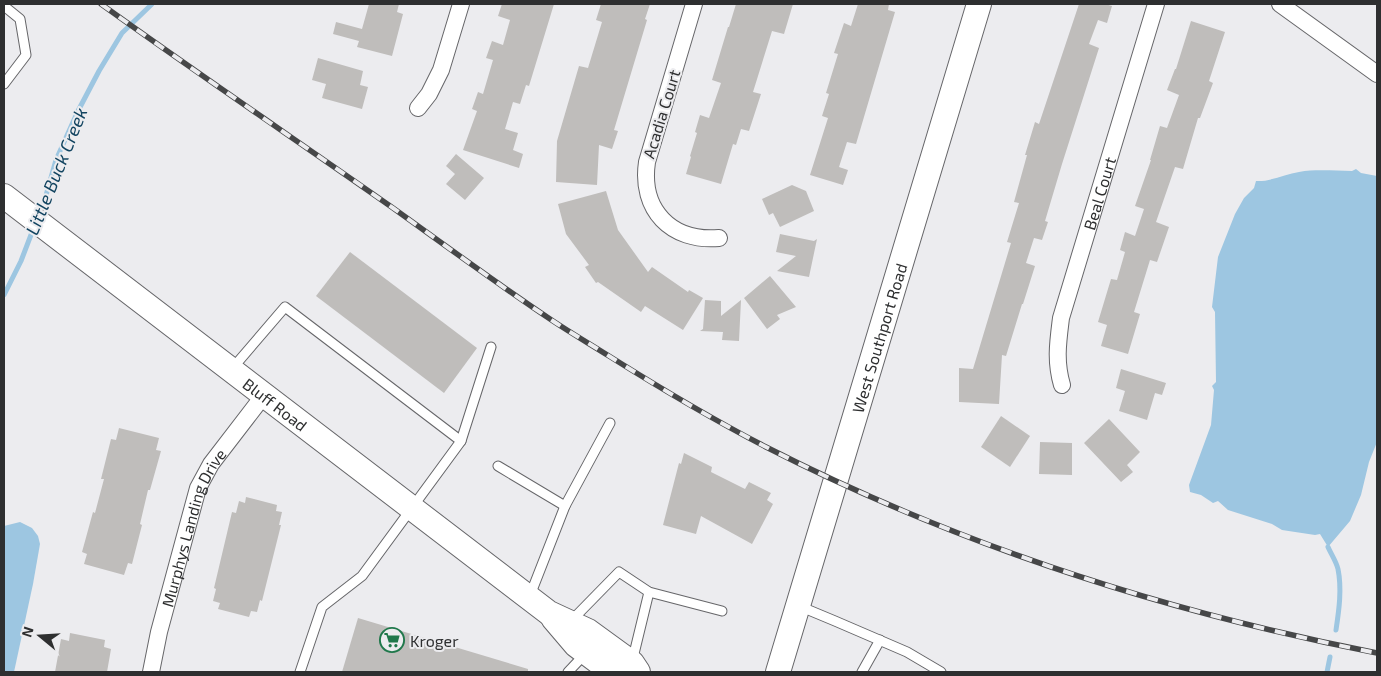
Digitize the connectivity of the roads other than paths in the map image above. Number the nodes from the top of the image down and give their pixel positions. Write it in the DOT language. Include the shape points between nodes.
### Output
graph roads {
  1 [pos="461,4"];
  2 [pos="694,4"];
  3 [pos="979,4"];
  4 [pos="1156,4"];
  5 [pos="1280,4"];
  6 [pos="4,6"];
  7 [pos="1377,74"];
  8 [pos="4,84"];
  9 [pos="418,108"];
  10 [pos="4,196"];
  11 [pos="719,238"];
  12 [pos="491,347"];
  13 [pos="231,370"];
  14 [pos="1062,385"];
  15 [pos="264,395"];
  16 [pos="610,423"];
  17 [pos="461,441"];
  18 [pos="498,466"];
  19 [pos="565,506"];
  20 [pos="412,508"];
  21 [pos="649,592"];
  22 [pos="529,598"];
  23 [pos="798,606"];
  24 [pos="722,611"];
  25 [pos="559,618"];
  26 [pos="880,640"];
  27 [pos="586,654"];
  28 [pos="627,669"];
  29 [pos="151,672"];
  30 [pos="300,672"];
  31 [pos="568,672"];
  32 [pos="778,672"];
  33 [pos="862,672"];
  34 [pos="941,672"];
  1 -- 9 [label="street" via="441,70"];
  2 -- 11 [label="street, Acadia Court" via="645,177 654,208 669,226 696,238"];
  3 -- 23 [label="main road, West Southport Road"];
  4 -- 14 [label="street, Beal Court" via="1061,318 1057,360"];
  5 -- 7 [label="street"];
  6 -- 8 [label="lane" via="20,19 26,55"];
  10 -- 13 [label="main road, Bluff Road"];
  12 -- 17 [label="lane"];
  13 -- 15 [label="main road, Bluff Road"];
  13 -- 17 [label="lane" via="285,307"];
  15 -- 20 [label="main road, Bluff Road"];
  15 -- 29 [label="street, Murphys Landing Drive" via="211,464 198,488"];
  16 -- 19 [label="lane"];
  17 -- 20 [label="lane"];
  18 -- 19 [label="lane"];
  19 -- 22 [label="lane"];
  20 -- 22 [label="main road, Bluff Road"];
  20 -- 30 [label="lane" via="362,576 322,607"];
  21 -- 24 [label="lane"];
  21 -- 25 [label="lane" via="619,572"];
  21 -- 28 [label="lane"];
  22 -- 25 [label="main road, Bluff Road"];
  23 -- 26 [label="lane"];
  23 -- 32 [label="main road, West Southport Road"];
  25 -- 27 [label="main road, Bluff Road" via="576,645"];
  25 -- 28 [label="main road, Bluff Road" via="588,631"];
  26 -- 33 [label="lane"];
  26 -- 34 [label="lane"];
  27 -- 28 [label="main road, Bluff Road"];
  27 -- 31 [label="lane"];
}
